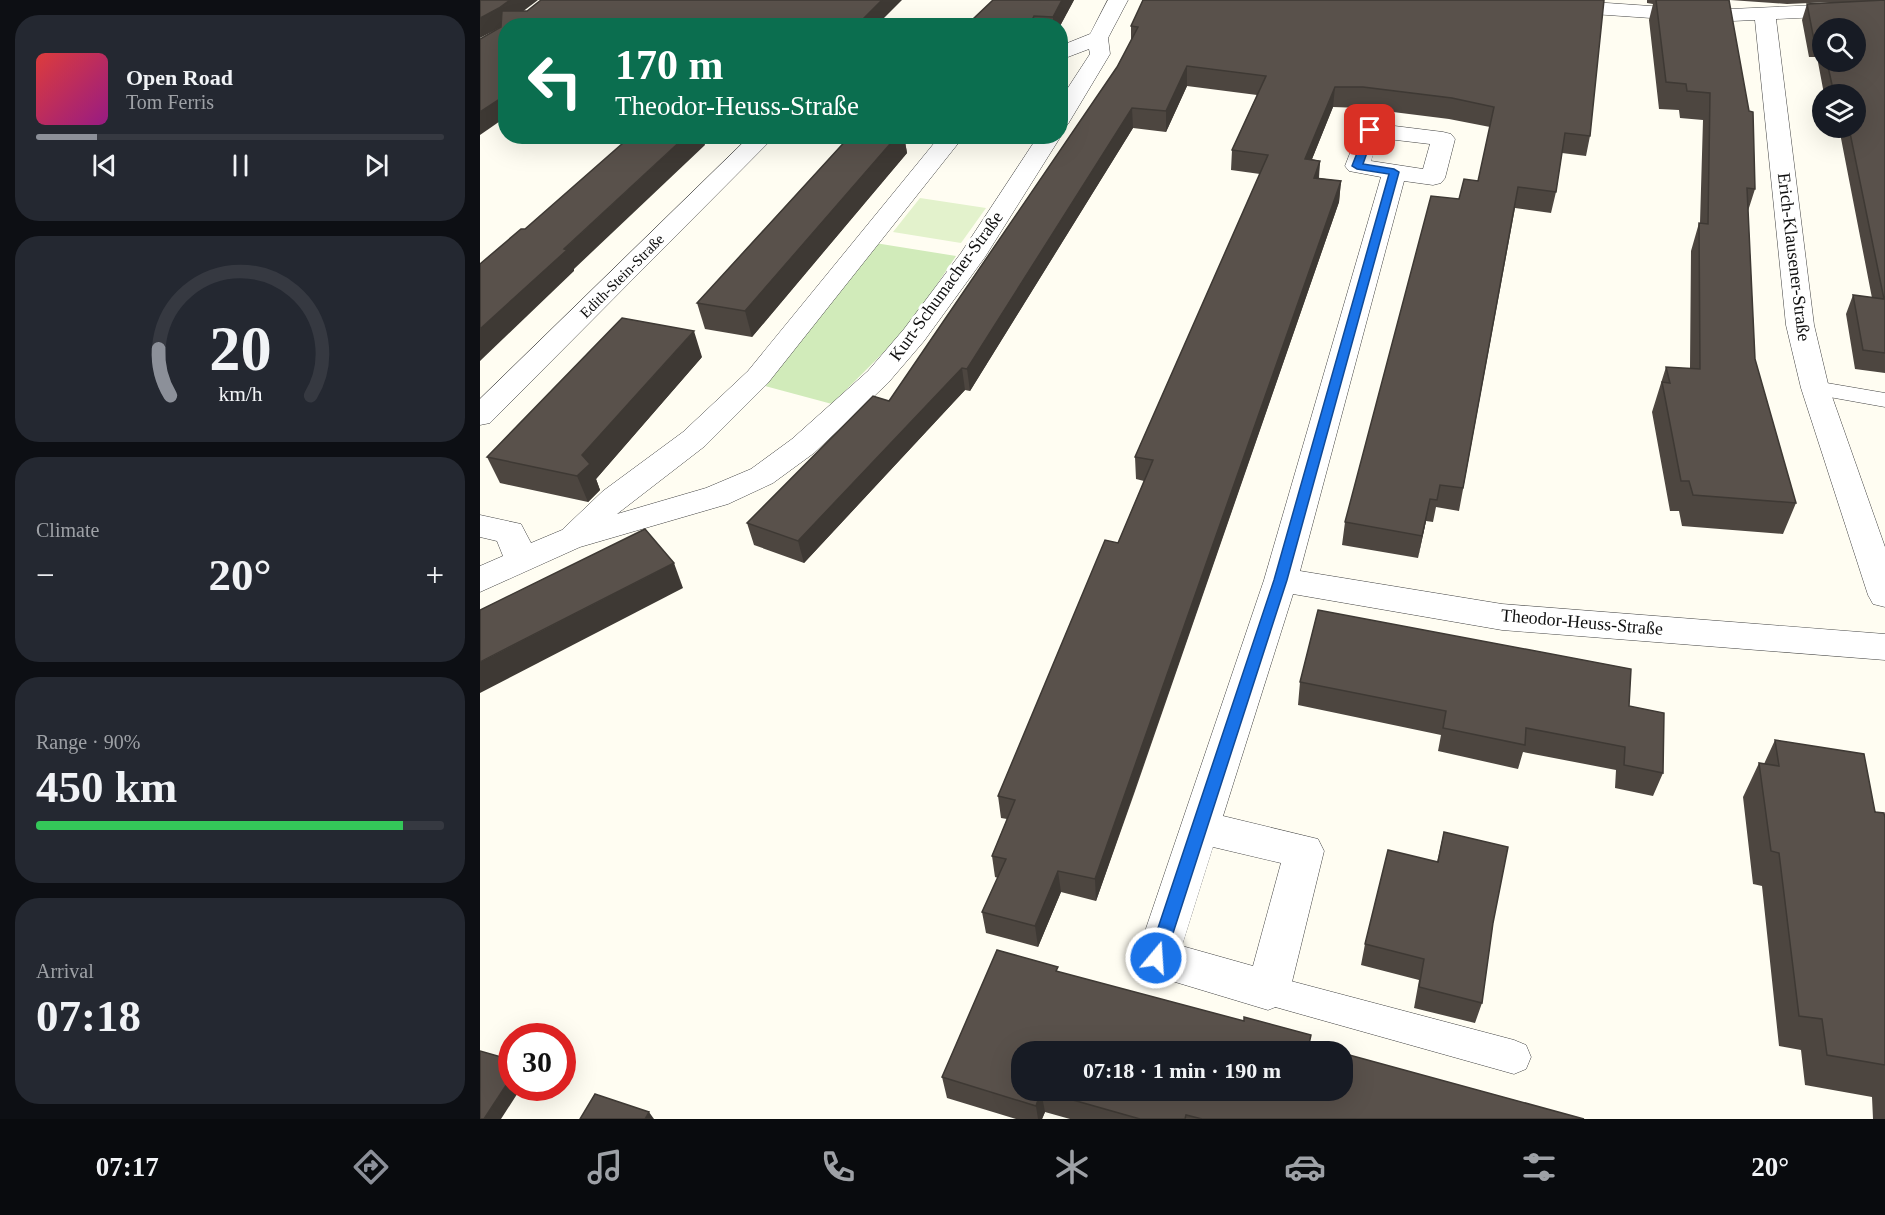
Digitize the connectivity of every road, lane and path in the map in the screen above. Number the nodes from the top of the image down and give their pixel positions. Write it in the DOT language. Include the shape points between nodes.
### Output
graph roads {
  1 [pos="1118,0"];
  2 [pos="1477,0"];
  3 [pos="1885,8"];
  4 [pos="1776,10"];
  5 [pos="1098,38"];
  6 [pos="1068,51"];
  7 [pos="1068,106"];
  8 [pos="756,144"];
  9 [pos="947,144"];
  10 [pos="1045,144"];
  11 [pos="1394,172"];
  12 [pos="1815,388"];
  13 [pos="1885,400"];
  14 [pos="480,416"];
  15 [pos="480,526"];
  16 [pos="569,539"];
  17 [pos="521,559"];
  18 [pos="480,580"];
  19 [pos="1281,580"];
  20 [pos="1885,596"];
  21 [pos="1885,647"];
  22 [pos="1200,827"];
  23 [pos="1268,990"];
  24 [pos="1514,1057"];
  1 -- 5 [label="street"];
  2 -- 4 [label="street" via="1709,16"];
  3 -- 4 [label="street"];
  4 -- 12 [label="street, Erich-Klausener-Straße" via="1800,325"];
  5 -- 6 [label="street"];
  5 -- 7 [label="street" via="1100,54"];
  8 -- 14 [label="street, Edith-Stein-Straße"];
  9 -- 16 [label="street, Kurt-Schumacher-Straße" via="758,377 694,439 614,499"];
  10 -- 16 [label="street, Kurt-Schumacher-Straße" via="972,257 914,335 878,377 803,446 762,476 717,496"];
  11 -- 19 [label="street"];
  12 -- 13 [label="lane"];
  12 -- 20 [label="street, Erich-Klausener-Straße"];
  15 -- 17 [label="street" via="510,532"];
  16 -- 17 [label="street, Kurt-Schumacher-Straße"];
  17 -- 18 [label="street, Kurt-Schumacher-Straße"];
  19 -- 21 [label="street, Theodor-Heuss-Straße" via="1502,617"];
  19 -- 22 [label="street"];
  22 -- 23 [label="street" via="1304,851"];
  22 -- 23 [label="street" via="1156,958"];
  23 -- 24 [label="lane"];
}
